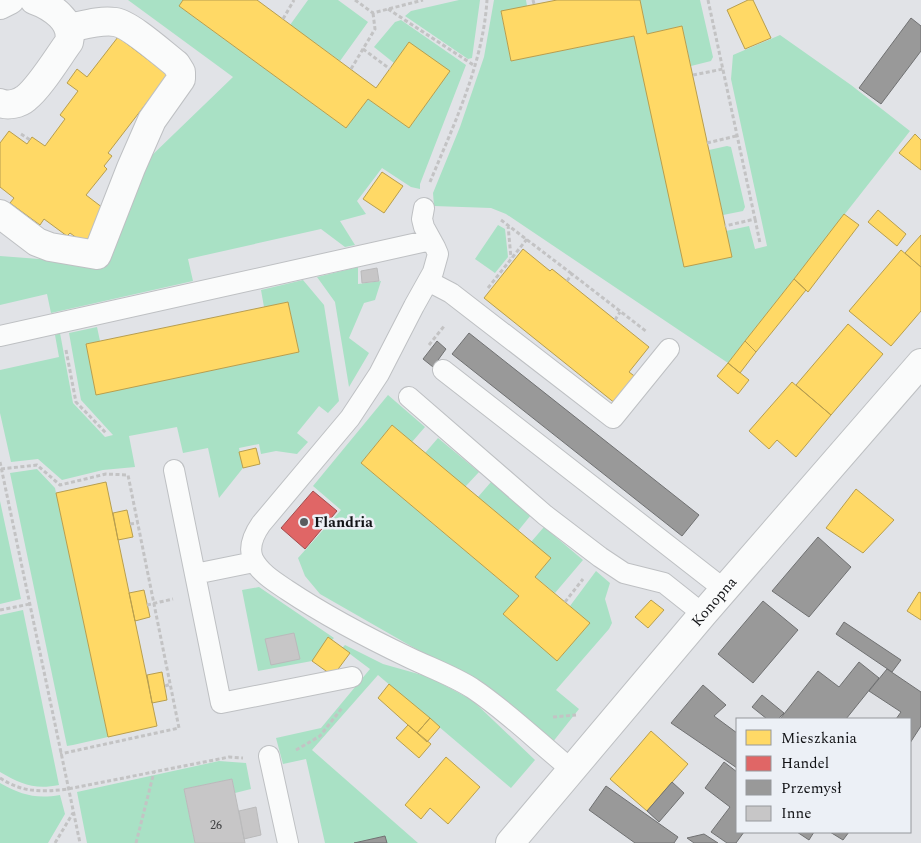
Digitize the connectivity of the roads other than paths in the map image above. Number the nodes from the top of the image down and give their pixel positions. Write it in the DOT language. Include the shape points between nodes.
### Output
graph roads {
  1 [pos="10,0"];
  2 [pos="34,0"];
  3 [pos="0,5"];
  4 [pos="69,28"];
  5 [pos="0,103"];
  6 [pos="424,208"];
  7 [pos="0,214"];
  8 [pos="431,240"];
  9 [pos="428,281"];
  10 [pos="0,336"];
  11 [pos="669,349"];
  12 [pos="921,363"];
  13 [pos="443,370"];
  14 [pos="409,397"];
  15 [pos="174,470"];
  16 [pos="254,562"];
  17 [pos="195,574"];
  18 [pos="725,590"];
  19 [pos="703,614"];
  20 [pos="352,677"];
  21 [pos="269,756"];
  22 [pos="572,770"];
  23 [pos="288,843"];
  24 [pos="510,843"];
  1 -- 3 [label="street"];
  2 -- 4 [label="street" via="56,12"];
  4 -- 5 [label="street" via="69,42 25,99 6,105"];
  4 -- 7 [label="street" via="117,22 176,64 181,79 152,120 97,255 37,242"];
  6 -- 8 [label="lane" via="422,219"];
  8 -- 9 [label="lane" via="438,254"];
  8 -- 10 [label="lane"];
  9 -- 11 [label="lane" via="451,292 613,418"];
  9 -- 16 [label="lane" via="380,374 350,418 261,524 252,545"];
  12 -- 18 [label="street, Konopna"];
  13 -- 18 [label="lane"];
  14 -- 19 [label="lane" via="545,515 600,557 624,573 664,583"];
  15 -- 17 [label="lane"];
  16 -- 17 [label="lane"];
  16 -- 22 [label="lane" via="271,579 299,598 385,646 472,688"];
  17 -- 20 [label="lane" via="221,703"];
  18 -- 19 [label="street, Konopna"];
  19 -- 22 [label="street, Konopna"];
  21 -- 23 [label="lane"];
  22 -- 24 [label="street, Konopna"];
}
